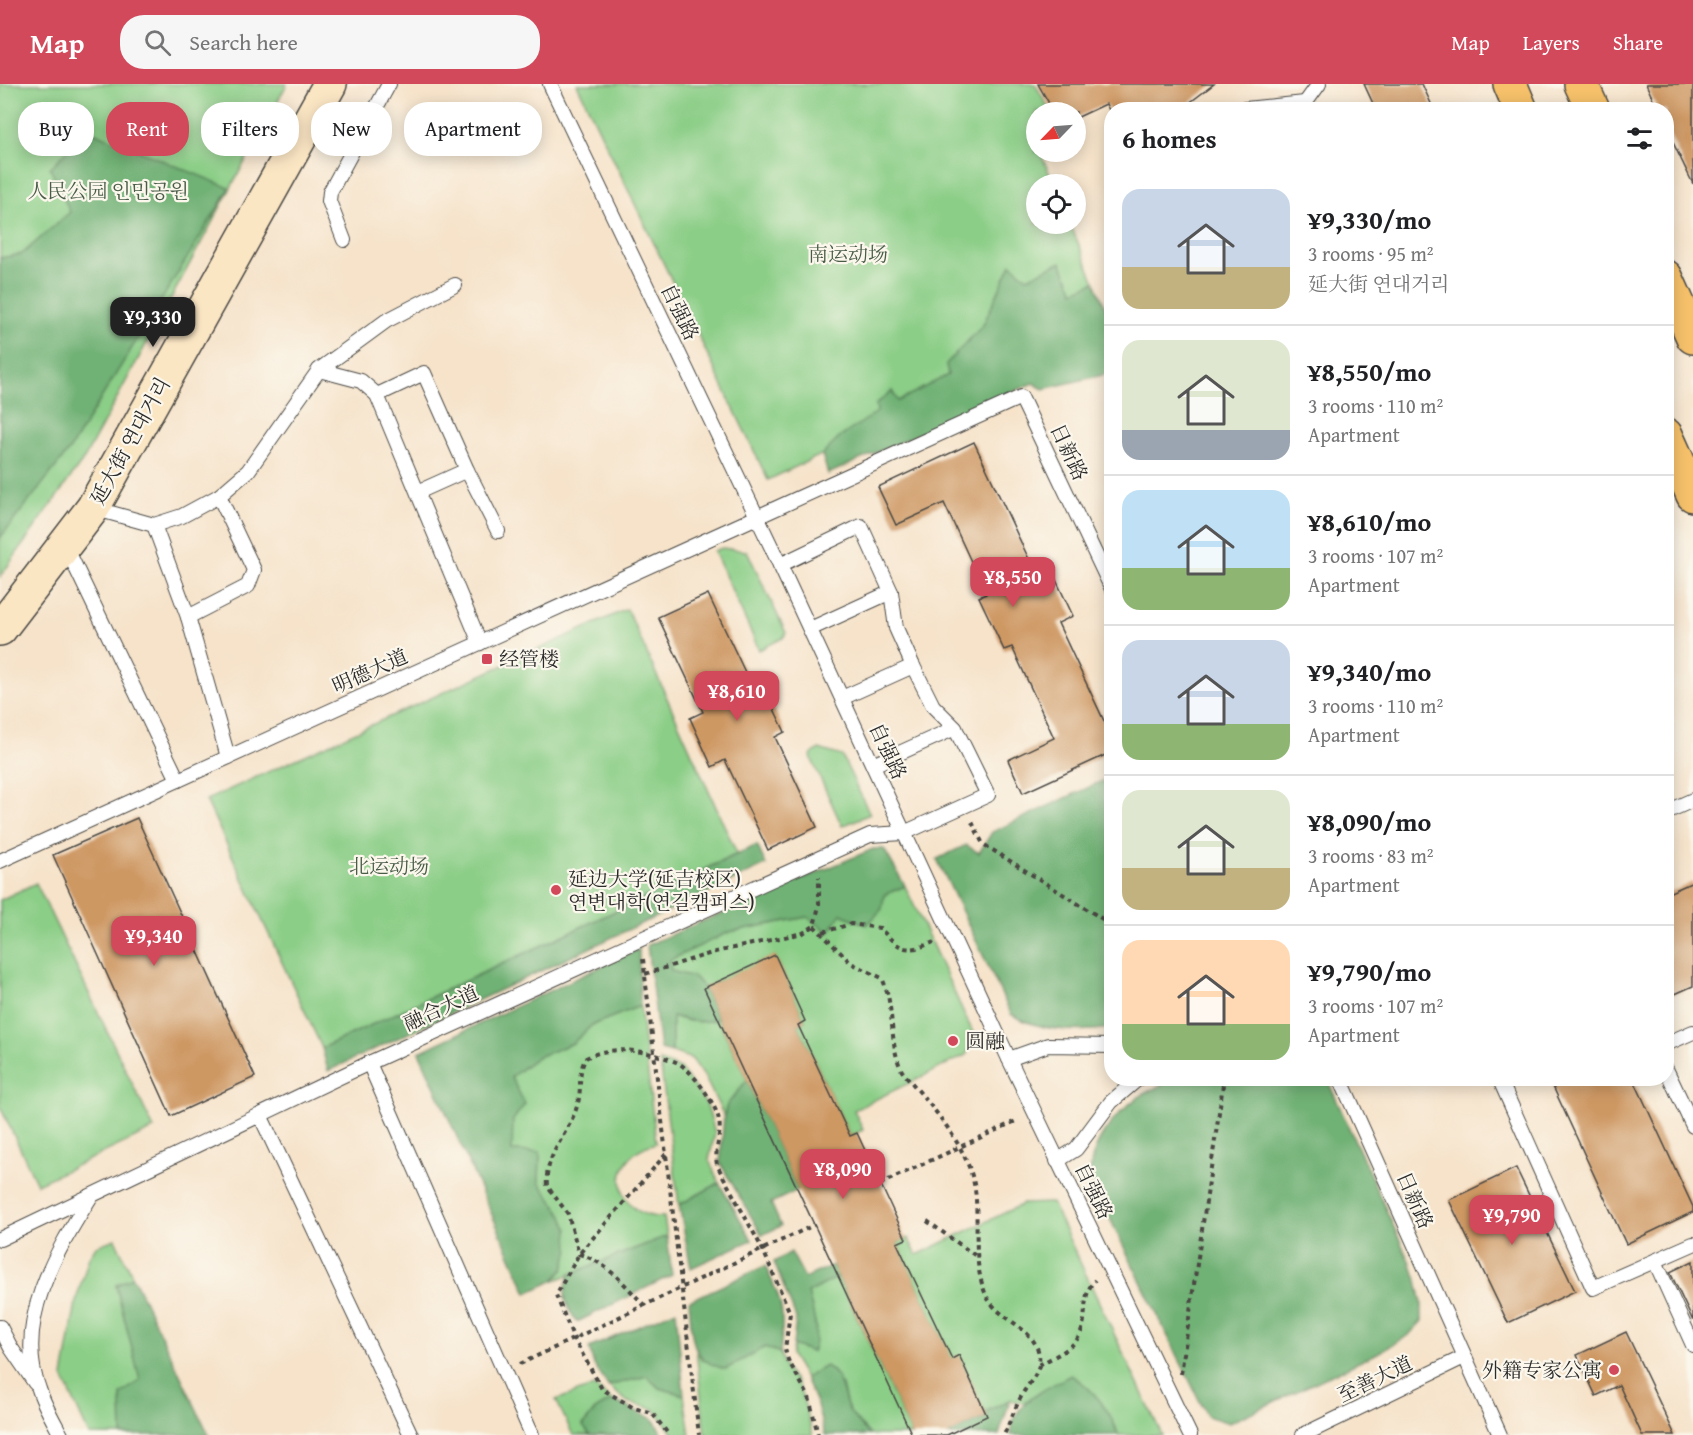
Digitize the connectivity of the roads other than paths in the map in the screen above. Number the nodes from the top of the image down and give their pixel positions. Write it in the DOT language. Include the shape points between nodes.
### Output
graph roads {
  1 [pos="330,84"];
  2 [pos="389,84"];
  3 [pos="550,84"];
  4 [pos="1320,84"];
  5 [pos="1510,84"];
  6 [pos="1581,84"];
  7 [pos="1306,102"];
  8 [pos="1518,102"];
  9 [pos="1589,102"];
  10 [pos="344,240"];
  11 [pos="455,285"];
  12 [pos="1674,294"];
  13 [pos="1693,336"];
  14 [pos="319,370"];
  15 [pos="377,395"];
  16 [pos="1021,397"];
  17 [pos="1674,453"];
  18 [pos="467,470"];
  19 [pos="418,492"];
  20 [pos="1693,495"];
  21 [pos="219,496"];
  22 [pos="93,508"];
  23 [pos="757,517"];
  24 [pos="154,525"];
  25 [pos="498,531"];
  26 [pos="65,546"];
  27 [pos="780,565"];
  28 [pos="1104,572"];
  29 [pos="891,592"];
  30 [pos="188,617"];
  31 [pos="0,629"];
  32 [pos="810,629"];
  33 [pos="480,643"];
  34 [pos="913,666"];
  35 [pos="842,698"];
  36 [pos="955,728"];
  37 [pos="228,757"];
  38 [pos="873,765"];
  39 [pos="178,780"];
  40 [pos="1693,800"];
  41 [pos="1674,808"];
  42 [pos="904,833"];
  43 [pos="0,861"];
  44 [pos="1693,1032"];
  45 [pos="1674,1040"];
  46 [pos="1104,1046"];
  47 [pos="1009,1059"];
  48 [pos="369,1063"];
  49 [pos="1130,1086"];
  50 [pos="1344,1086"];
  51 [pos="1503,1086"];
  52 [pos="1674,1086"];
  53 [pos="261,1117"];
  54 [pos="1693,1126"];
  55 [pos="1058,1161"];
  56 [pos="92,1194"];
  57 [pos="0,1239"];
  58 [pos="1693,1244"];
  59 [pos="1655,1261"];
  60 [pos="0,1327"];
  61 [pos="1693,1345"];
  62 [pos="1464,1357"];
  63 [pos="38,1388"];
  64 [pos="61,1435"];
  65 [pos="411,1435"];
  66 [pos="532,1435"];
  67 [pos="1190,1435"];
  68 [pos="1303,1435"];
  69 [pos="1500,1435"];
  1 -- 22 [label="main road, 延大街 연대거리"];
  2 -- 10 [label="lane" via="330,192 329,201"];
  3 -- 23 [label="lane, 自强路"];
  4 -- 7 [label="lane"];
  5 -- 8 [label="main road"];
  6 -- 9 [label="main road"];
  11 -- 14 [label="lane" via="386,321"];
  12 -- 13 [label="main road"];
  14 -- 15 [label="lane" via="361,381"];
  14 -- 21 [label="lane" via="248,471"];
  15 -- 18 [label="lane" via="424,373"];
  15 -- 19 [label="lane"];
  16 -- 23 [label="lane, 明德大道"];
  16 -- 28 [label="lane, 日新路"];
  17 -- 20 [label="main road"];
  18 -- 19 [label="lane"];
  18 -- 25 [label="lane"];
  19 -- 33 [label="lane"];
  21 -- 24 [label="lane" via="182,516"];
  21 -- 30 [label="lane" via="254,570 253,579 248,586"];
  22 -- 24 [label="lane"];
  22 -- 26 [label="main road, 延大街 연대거리"];
  23 -- 27 [label="lane, 自强路"];
  23 -- 33 [label="lane, 明德大道"];
  24 -- 30 [label="lane"];
  26 -- 31 [label="main road, 延大街 연대거리"];
  26 -- 39 [label="lane"];
  27 -- 29 [label="lane" via="861,526"];
  27 -- 32 [label="lane, 自强路"];
  29 -- 32 [label="lane"];
  29 -- 34 [label="lane" via="896,628"];
  30 -- 37 [label="lane"];
  32 -- 35 [label="lane, 自强路"];
  33 -- 37 [label="lane, 明德大道"];
  34 -- 35 [label="lane"];
  34 -- 36 [label="lane" via="933,706"];
  35 -- 38 [label="lane, 自强路"];
  36 -- 38 [label="lane"];
  36 -- 42 [label="lane" via="988,795"];
  37 -- 39 [label="lane, 明德大道"];
  38 -- 42 [label="lane, 自强路"];
  39 -- 43 [label="lane, 明德大道"];
  40 -- 41 [label="lane"];
  42 -- 47 [label="lane, 自强路"];
  42 -- 48 [label="lane, 融合大道" via="870,835"];
  44 -- 45 [label="lane"];
  46 -- 47 [label="lane" via="1048,1045"];
  47 -- 55 [label="lane, 自强路"];
  48 -- 53 [label="lane, 融合大道"];
  48 -- 66 [label="lane"];
  49 -- 55 [label="lane" via="1111,1102 1076,1149"];
  50 -- 62 [label="lane, 日新路"];
  51 -- 59 [label="lane" via="1593,1288"];
  52 -- 54 [label="lane"];
  53 -- 56 [label="lane, 融合大道"];
  53 -- 65 [label="lane"];
  55 -- 67 [label="lane, 自强路"];
  56 -- 57 [label="lane, 融合大道"];
  56 -- 63 [label="lane" via="49,1270 36,1312 32,1351"];
  58 -- 59 [label="lane"];
  59 -- 61 [label="lane"];
  60 -- 63 [label="lane"];
  62 -- 68 [label="lane, 至善大道"];
  62 -- 69 [label="lane, 日新路"];
  63 -- 64 [label="lane"];
}
